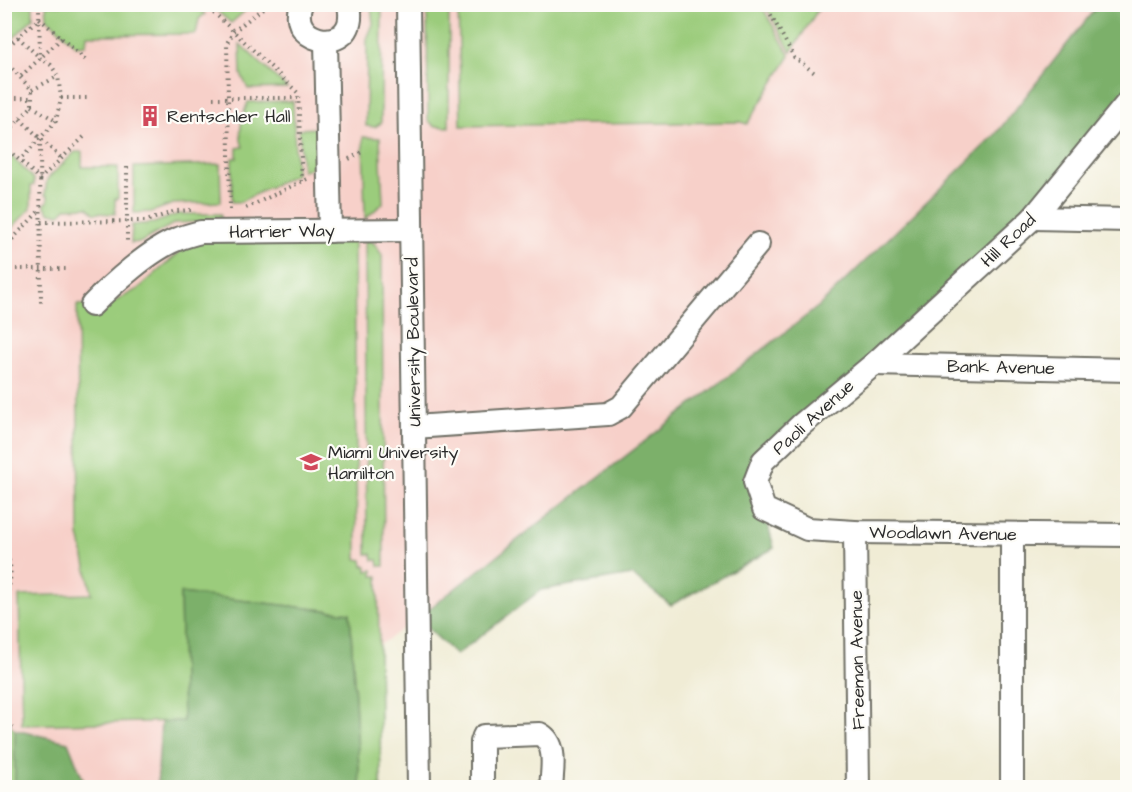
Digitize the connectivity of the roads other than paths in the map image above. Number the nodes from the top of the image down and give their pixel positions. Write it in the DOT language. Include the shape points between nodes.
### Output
graph roads {
  1 [pos="301,4"];
  2 [pos="348,4"];
  3 [pos="408,4"];
  4 [pos="326,41"];
  5 [pos="1128,102"];
  6 [pos="1033,218"];
  7 [pos="1128,220"];
  8 [pos="411,230"];
  9 [pos="330,231"];
  10 [pos="758,244"];
  11 [pos="157,251"];
  12 [pos="874,364"];
  13 [pos="1128,370"];
  14 [pos="414,427"];
  15 [pos="764,509"];
  16 [pos="855,532"];
  17 [pos="1012,534"];
  18 [pos="1128,535"];
  19 [pos="419,788"];
  20 [pos="482,788"];
  21 [pos="551,788"];
  22 [pos="858,788"];
  23 [pos="1012,788"];
  1 -- 4 [label="street" via="301,27 312,37"];
  2 -- 4 [label="street" via="349,23 340,36"];
  3 -- 8 [label="street, University Boulevard"];
  4 -- 9 [label="street"];
  5 -- 6 [label="street, Hill Road"];
  6 -- 7 [label="street"];
  6 -- 12 [label="street, Hill Road"];
  8 -- 9 [label="street, Harrier Way"];
  8 -- 14 [label="street, University Boulevard"];
  9 -- 11 [label="street, Harrier Way" via="230,221 176,239"];
  10 -- 14 [label="street" via="621,407 608,414"];
  12 -- 13 [label="street, Bank Avenue"];
  12 -- 15 [label="street, Paoli Avenue" via="763,461 754,482"];
  14 -- 19 [label="street, University Boulevard"];
  15 -- 16 [label="street, Woodlawn Avenue" via="807,529"];
  16 -- 17 [label="street, Woodlawn Avenue"];
  16 -- 22 [label="street, Freeman Avenue"];
  17 -- 18 [label="street, Woodlawn Avenue"];
  17 -- 23 [label="street"];
  20 -- 21 [label="street" via="484,736 540,734 552,747"];
}
